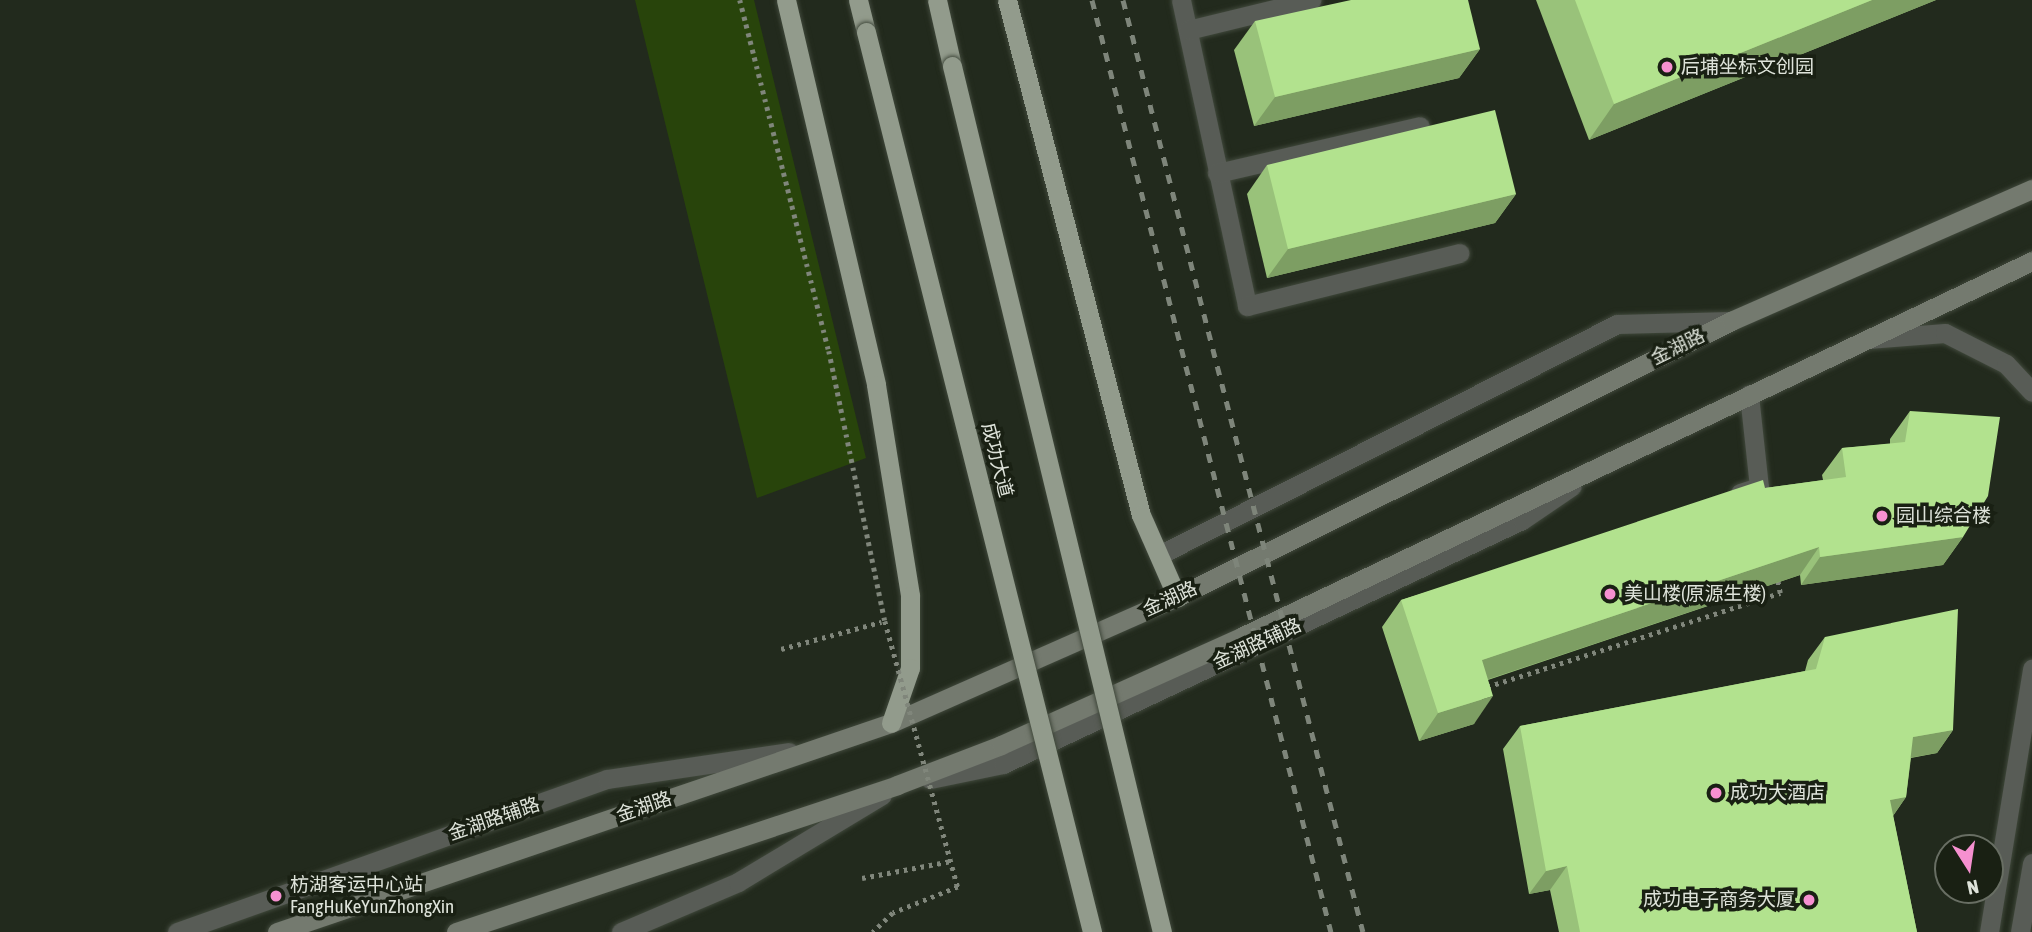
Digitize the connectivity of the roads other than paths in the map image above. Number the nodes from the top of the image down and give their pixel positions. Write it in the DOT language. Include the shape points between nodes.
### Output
graph roads {
  1 [pos="786,0"];
  2 [pos="858,0"];
  3 [pos="937,0"];
  4 [pos="1007,0"];
  5 [pos="1181,0"];
  6 [pos="1311,0"];
  7 [pos="1188,30"];
  8 [pos="1420,126"];
  9 [pos="1217,173"];
  10 [pos="2032,188"];
  11 [pos="1459,253"];
  12 [pos="2032,261"];
  13 [pos="1731,321"];
  14 [pos="1867,340"];
  15 [pos="2032,392"];
  16 [pos="1749,395"];
  17 [pos="1719,501"];
  18 [pos="1159,555"];
  19 [pos="1177,597"];
  20 [pos="2032,668"];
  21 [pos="891,723"];
  22 [pos="821,747"];
  23 [pos="897,785"];
  24 [pos="2032,863"];
  25 [pos="177,932"];
  26 [pos="276,932"];
  27 [pos="456,932"];
  28 [pos="621,932"];
  29 [pos="1092,932"];
  30 [pos="1162,932"];
  31 [pos="1989,932"];
  32 [pos="2020,932"];
  1 -- 21 [label="highway" via="876,385 911,596 910,668"];
  2 -- 29 [label="highway, 成功大道, bridge"];
  3 -- 30 [label="highway, bridge"];
  4 -- 18 [label="highway" via="1141,515"];
  5 -- 7 [label="street"];
  6 -- 7 [label="street"];
  7 -- 9 [label="street"];
  8 -- 9 [label="street"];
  9 -- 11 [label="street" via="1247,306"];
  10 -- 13 [label="main road, 金湖路"];
  12 -- 14 [label="main road"];
  13 -- 18 [label="street" via="1617,324"];
  13 -- 19 [label="main road, 金湖路"];
  14 -- 15 [label="street" via="1945,333 2006,364"];
  14 -- 16 [label="main road"];
  16 -- 17 [label="street" via="1759,487"];
  16 -- 23 [label="main road" via="1231,641 1000,745"];
  18 -- 19 [label="highway"];
  19 -- 21 [label="main road, 金湖路"];
  20 -- 31 [label="street"];
  21 -- 22 [label="main road, 金湖路"];
  22 -- 25 [label="street, 金湖路辅路" via="607,779"];
  22 -- 26 [label="main road, 金湖路"];
  23 -- 27 [label="main road"];
  23 -- 28 [label="street" via="738,882"];
  24 -- 32 [label="street"];
}
